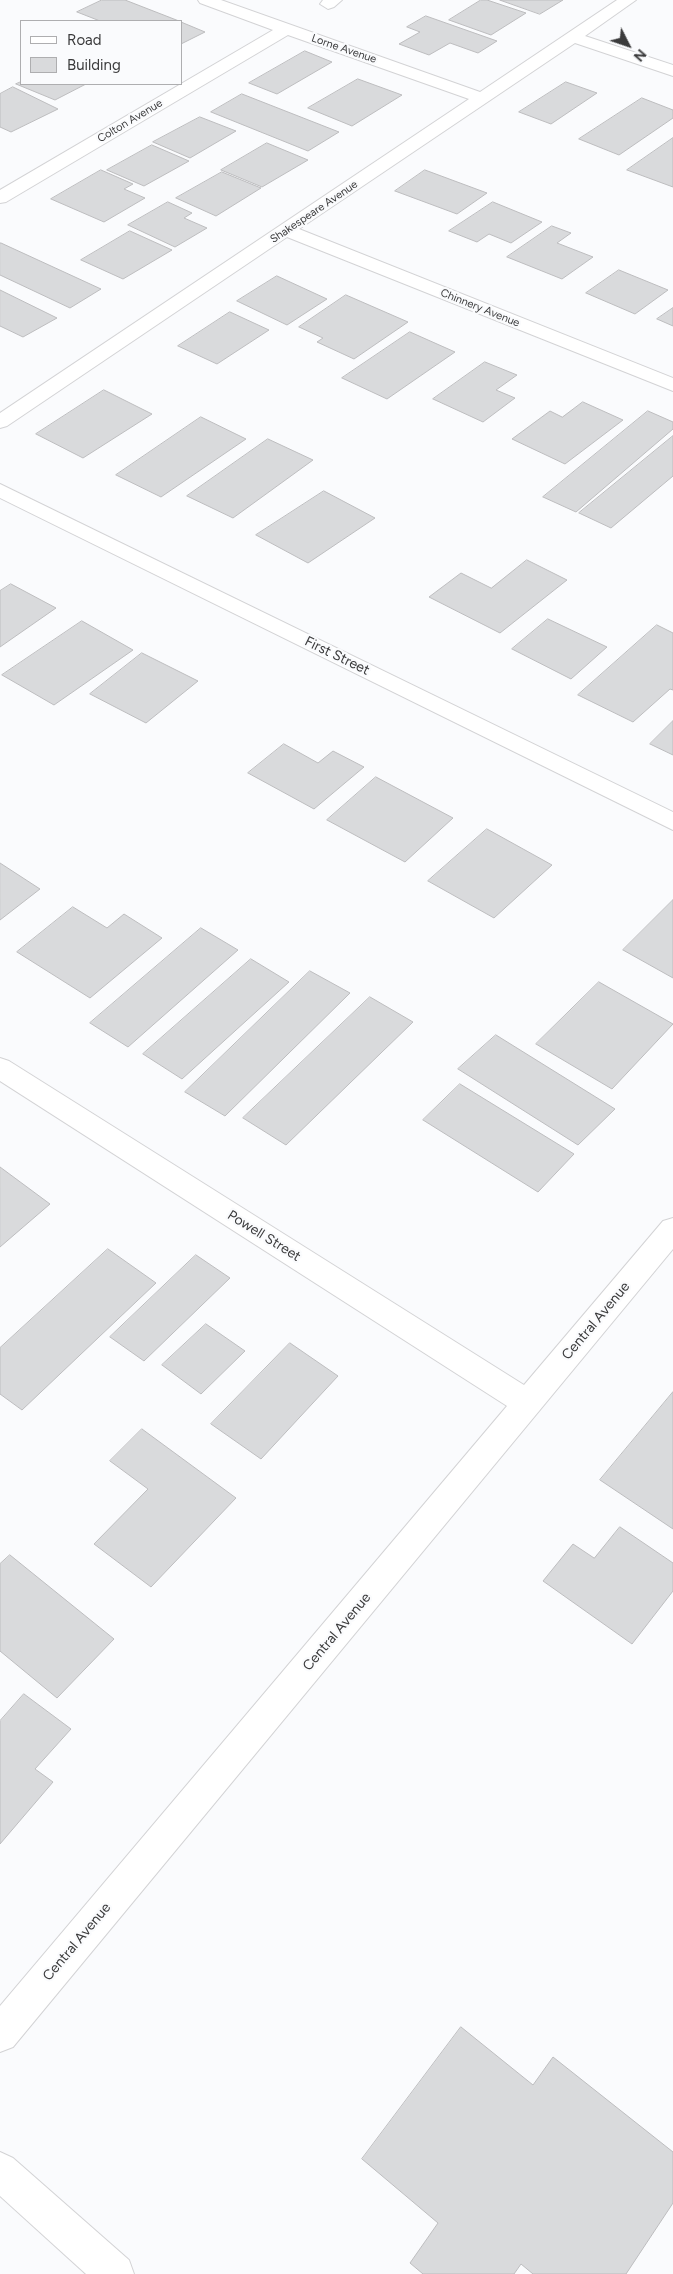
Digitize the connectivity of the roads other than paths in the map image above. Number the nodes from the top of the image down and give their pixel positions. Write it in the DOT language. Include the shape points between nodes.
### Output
graph roads {
  1 [pos="206,0"];
  2 [pos="628,0"];
  3 [pos="286,29"];
  4 [pos="572,37"];
  5 [pos="673,71"];
  6 [pos="481,98"];
  7 [pos="0,198"];
  8 [pos="287,231"];
  9 [pos="673,385"];
  10 [pos="0,422"];
  11 [pos="0,490"];
  12 [pos="673,822"];
  13 [pos="0,1068"];
  14 [pos="673,1229"];
  15 [pos="528,1403"];
  16 [pos="0,2034"];
  17 [pos="0,2171"];
  18 [pos="115,2274"];
  1 -- 3 [label="street, Lorne Avenue"];
  2 -- 4 [label="street, Shakespeare Avenue"];
  3 -- 6 [label="street, Lorne Avenue"];
  3 -- 7 [label="street, Colton Avenue"];
  4 -- 5 [label="street"];
  4 -- 6 [label="street, Shakespeare Avenue"];
  6 -- 8 [label="street, Shakespeare Avenue"];
  8 -- 9 [label="street, Chinnery Avenue"];
  8 -- 10 [label="street, Shakespeare Avenue"];
  11 -- 12 [label="street, First Street"];
  13 -- 15 [label="street, Powell Street"];
  14 -- 15 [label="street, Central Avenue"];
  15 -- 16 [label="street, Central Avenue"];
  17 -- 18 [label="street"];
}
